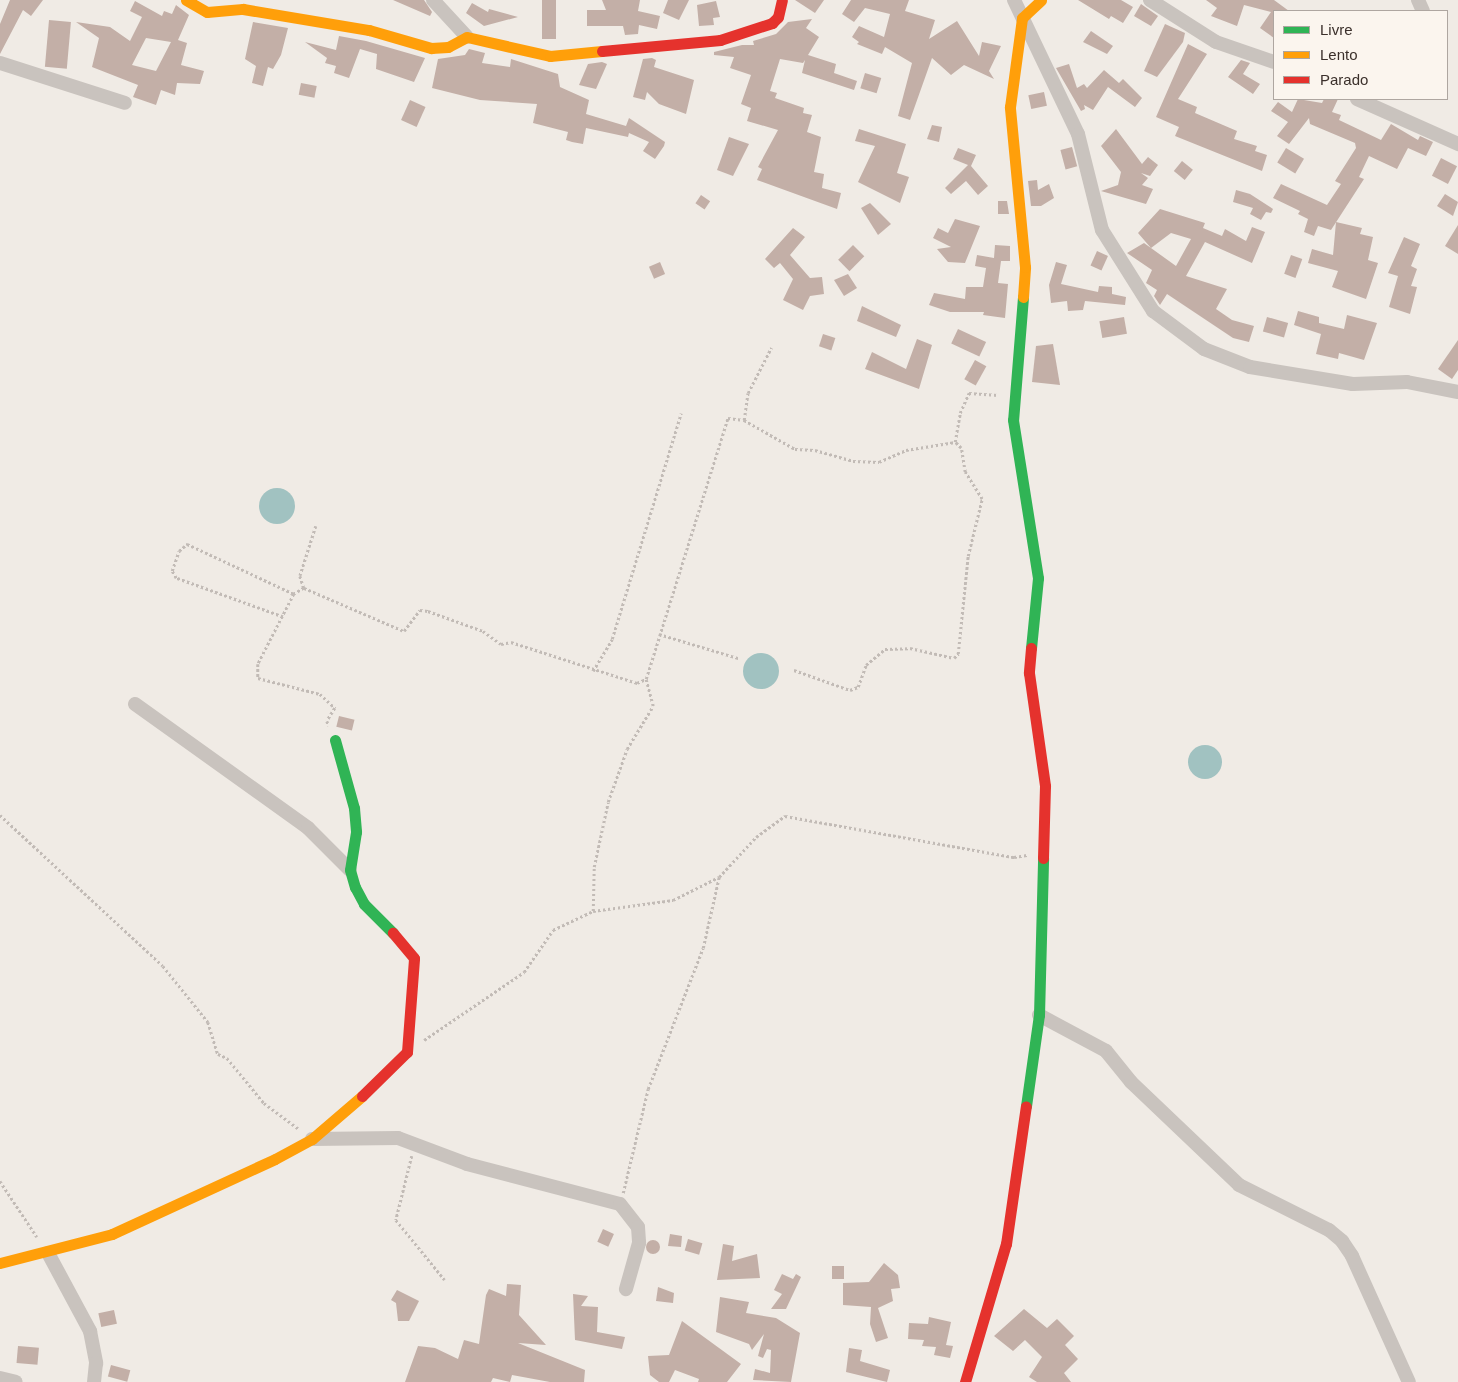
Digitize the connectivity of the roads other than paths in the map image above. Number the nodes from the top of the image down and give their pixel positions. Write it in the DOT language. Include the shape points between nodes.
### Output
graph roads {
  1 [pos="186,0"];
  2 [pos="433,0"];
  3 [pos="782,0"];
  4 [pos="1014,0"];
  5 [pos="1041,0"];
  6 [pos="1150,0"];
  7 [pos="1022,18"];
  8 [pos="467,38"];
  9 [pos="1273,62"];
  10 [pos="0,63"];
  11 [pos="1361,100"];
  12 [pos="124,103"];
  13 [pos="1458,144"];
  14 [pos="1458,392"];
  15 [pos="135,704"];
  16 [pos="335,740"];
  17 [pos="350,870"];
  18 [pos="1039,1015"];
  19 [pos="312,1139"];
  20 [pos="48,1253"];
  21 [pos="0,1262"];
  22 [pos="626,1289"];
  23 [pos="0,1378"];
  24 [pos="16,1382"];
  25 [pos="94,1382"];
  26 [pos="964,1382"];
  27 [pos="1409,1382"];
  1 -- 8 [label="street" via="207,12 243,9 369,30 432,48 448,47"];
  2 -- 8 [label="street"];
  3 -- 8 [label="street" via="778,17 772,23 720,40 550,56"];
  4 -- 7 [label="street"];
  5 -- 7 [label="street"];
  6 -- 9 [label="street" via="1216,42"];
  7 -- 14 [label="street" via="1078,134 1102,230 1152,312 1204,349 1250,367 1353,384 1407,382"];
  7 -- 18 [label="street" via="1010,107 1026,267 1012,397 1038,578 1029,673 1045,786"];
  10 -- 12 [label="street"];
  11 -- 13 [label="street"];
  15 -- 17 [label="street" via="308,828"];
  16 -- 17 [label="street" via="354,808 356,832"];
  17 -- 19 [label="street" via="364,904 405,944 414,958 407,1052"];
  18 -- 26 [label="street" via="1006,1244"];
  18 -- 27 [label="street" via="1106,1051 1131,1082 1239,1185 1329,1230 1342,1241 1352,1256"];
  19 -- 20 [label="street" via="151,1218"];
  19 -- 22 [label="street" via="380,1136 416,1143 466,1164 620,1204 638,1228 639,1243"];
  20 -- 21 [label="street"];
  20 -- 25 [label="street" via="90,1331 96,1363"];
  23 -- 24 [label="street"];
}
